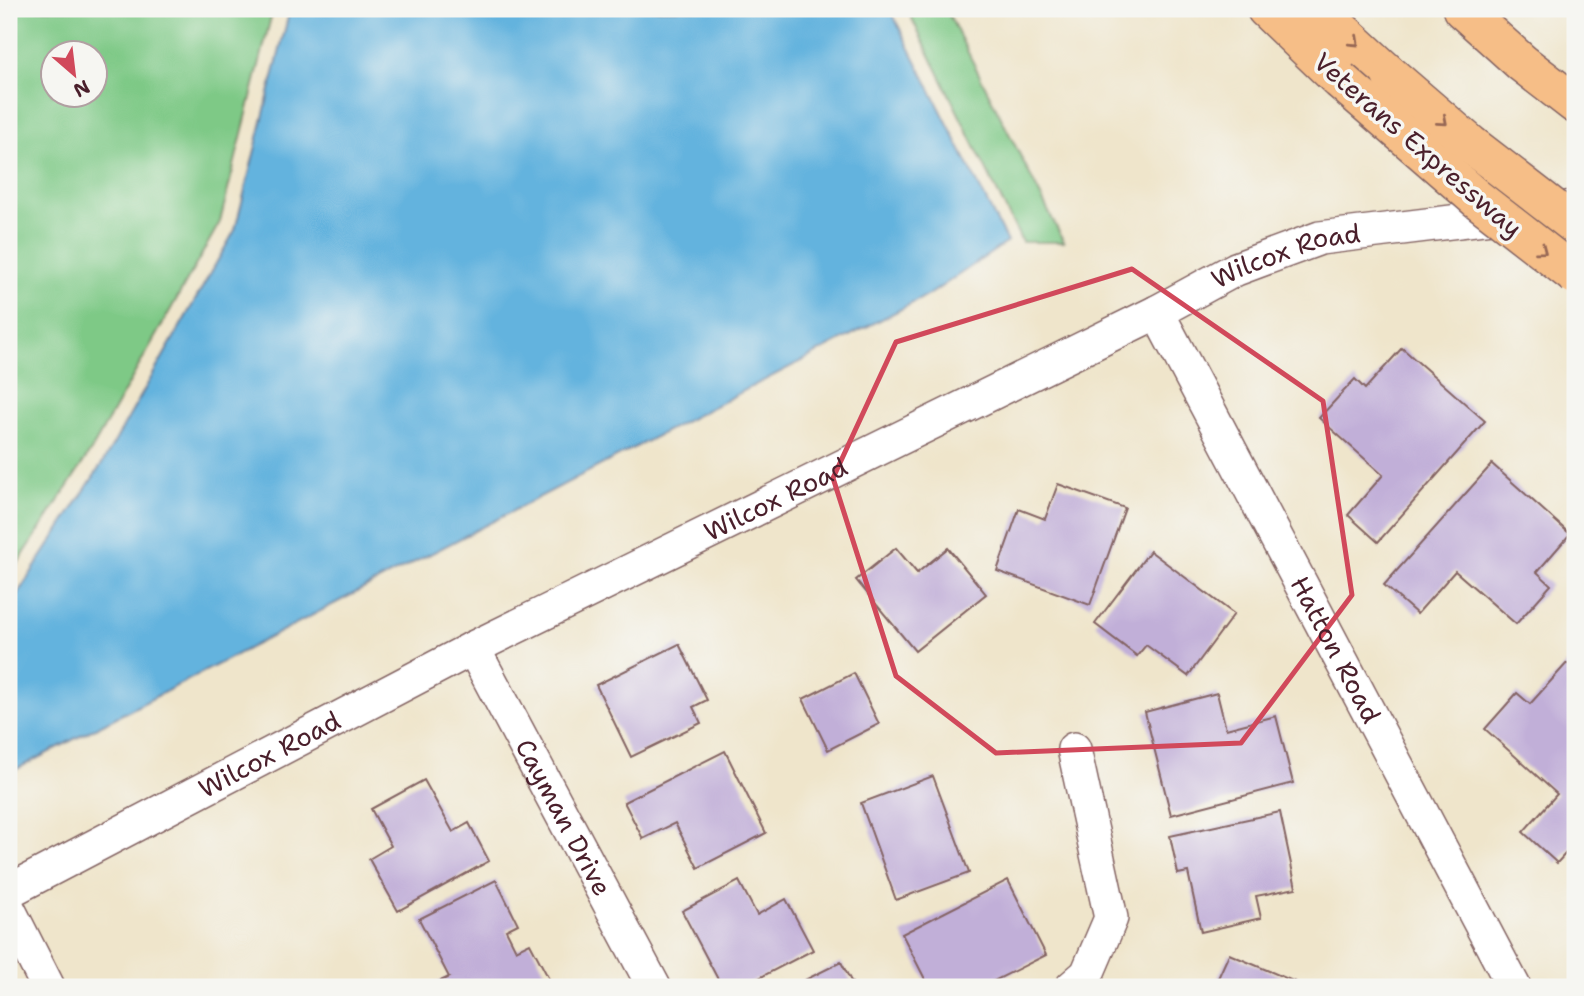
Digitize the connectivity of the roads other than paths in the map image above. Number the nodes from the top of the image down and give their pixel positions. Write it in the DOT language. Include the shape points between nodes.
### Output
graph roads {
  1 [pos="1266,9"];
  2 [pos="1318,9"];
  3 [pos="1462,9"];
  4 [pos="1575,104"];
  5 [pos="1575,207"];
  6 [pos="1575,225"];
  7 [pos="1575,275"];
  8 [pos="1157,312"];
  9 [pos="473,648"];
  10 [pos="1074,749"];
  11 [pos="9,891"];
  12 [pos="9,910"];
  13 [pos="48,987"];
  14 [pos="654,987"];
  15 [pos="1072,987"];
  16 [pos="1514,987"];
  1 -- 7 [label="highway, Veterans Expressway, one-way, bridge" via="1476,198"];
  2 -- 6 [label="highway, one-way, bridge" via="1470,144"];
  3 -- 4 [label="highway"];
  5 -- 8 [label="street, Wilcox Road" via="1320,238 1236,268"];
  8 -- 9 [label="street, Wilcox Road"];
  8 -- 16 [label="street, Hatton Road"];
  9 -- 11 [label="street, Wilcox Road"];
  9 -- 14 [label="street, Cayman Drive"];
  10 -- 15 [label="street" via="1111,918 1087,974"];
  12 -- 13 [label="street"];
}
